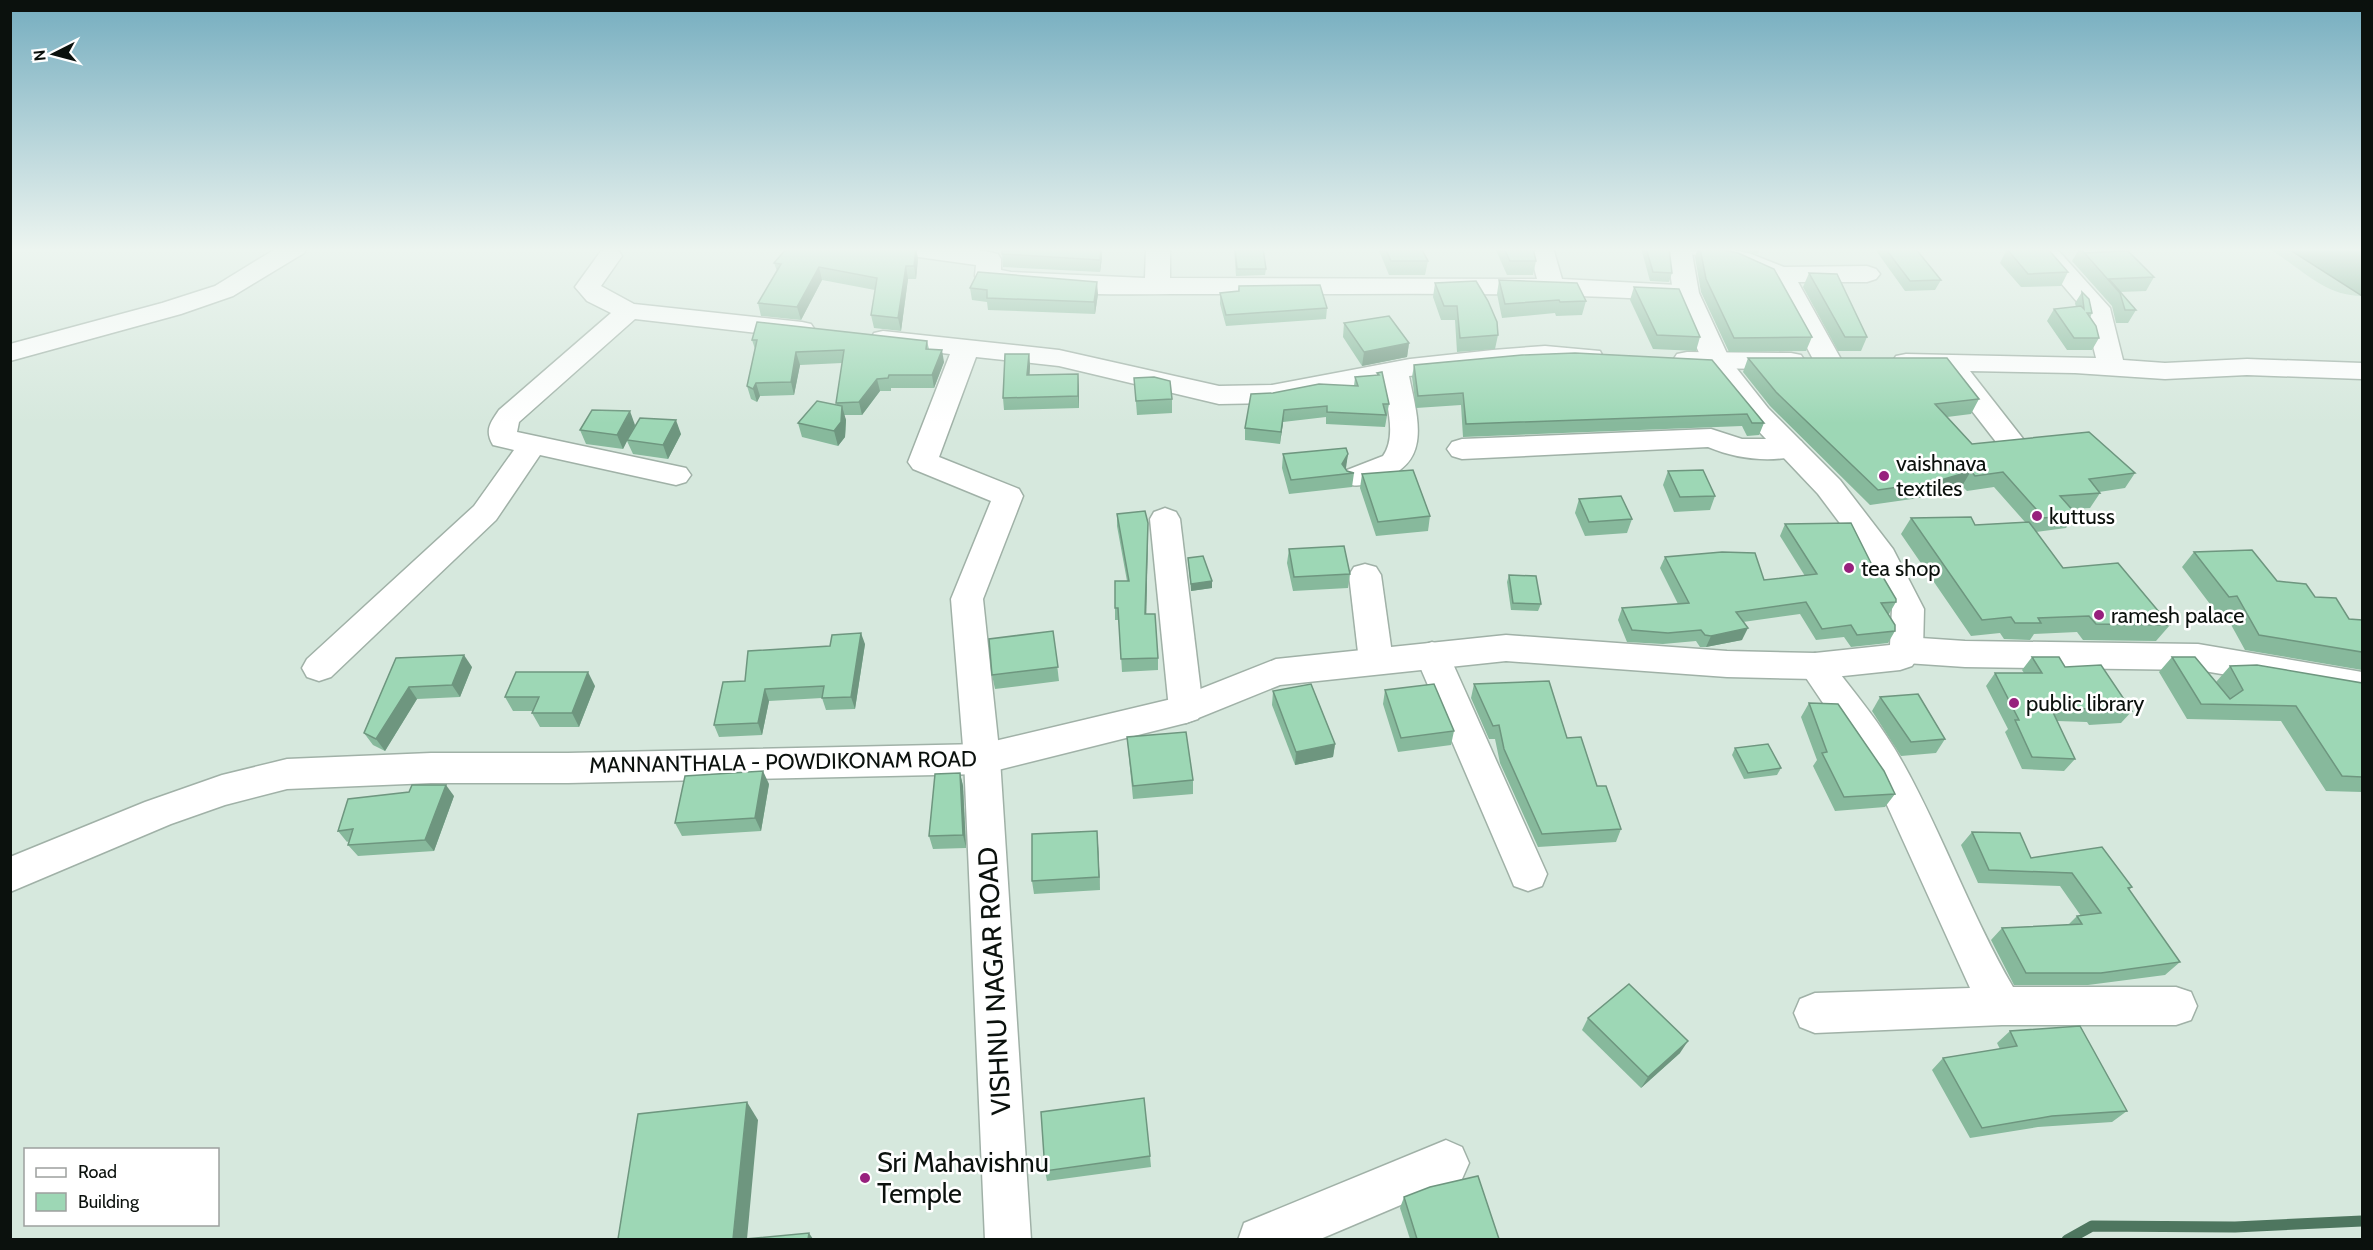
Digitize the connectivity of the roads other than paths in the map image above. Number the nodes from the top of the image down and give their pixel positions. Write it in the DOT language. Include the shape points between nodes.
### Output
graph roads {
  1 [pos="175,306"];
  2 [pos="619,306"];
  3 [pos="1692,306"];
  4 [pos="1798,306"];
  5 [pos="2096,306"];
  6 [pos="629,311"];
  7 [pos="827,333"];
  8 [pos="861,337"];
  9 [pos="966,348"];
  10 [pos="10,353"];
  11 [pos="1614,358"];
  12 [pos="1662,359"];
  13 [pos="1828,361"];
  14 [pos="1717,362"];
  15 [pos="1948,363"];
  16 [pos="2112,368"];
  17 [pos="1394,370"];
  18 [pos="2362,371"];
  19 [pos="2010,440"];
  20 [pos="532,446"];
  21 [pos="1791,448"];
  22 [pos="1462,449"];
  23 [pos="676,475"];
  24 [pos="1357,477"];
  25 [pos="1165,519"];
  26 [pos="1365,575"];
  27 [pos="1906,650"];
  28 [pos="1432,655"];
  29 [pos="1376,661"];
  30 [pos="1815,666"];
  31 [pos="319,668"];
  32 [pos="2362,685"];
  33 [pos="1186,709"];
  34 [pos="982,759"];
  35 [pos="1528,874"];
  36 [pos="10,876"];
  37 [pos="2002,1006"];
  38 [pos="2176,1006"];
  39 [pos="1815,1014"];
  40 [pos="1446,1162"];
  41 [pos="1008,1239"];
  42 [pos="1261,1239"];
  1 -- 10 [label="street" via="66,334"];
  2 -- 6 [label="street"];
  3 -- 14 [label="street"];
  4 -- 13 [label="street"];
  5 -- 16 [label="street"];
  6 -- 7 [label="street"];
  6 -- 20 [label="street" via="509,416 502,427 503,438"];
  8 -- 9 [label="street"];
  9 -- 17 [label="street" via="1059,358 1219,395 1272,394"];
  9 -- 34 [label="street, VISHNU NAGAR ROAD" via="923,462 1008,496 967,598"];
  11 -- 17 [label="street" via="1545,354"];
  12 -- 14 [label="street"];
  13 -- 14 [label="street"];
  13 -- 15 [label="street"];
  14 -- 21 [label="street"];
  15 -- 16 [label="street"];
  15 -- 19 [label="street"];
  16 -- 18 [label="street"];
  17 -- 24 [label="street" via="1403,417 1403,446 1393,462"];
  20 -- 23 [label="street"];
  20 -- 31 [label="street" via="485,513"];
  21 -- 22 [label="street" via="1739,449 1710,438"];
  21 -- 27 [label="street" via="1829,487 1882,557 1908,609"];
  25 -- 33 [label="street"];
  26 -- 29 [label="street"];
  27 -- 30 [label="street, MANNANTHALA - POWDIKONAM ROAD" via="1900,657 1880,661"];
  27 -- 32 [label="street" via="2198,657"];
  28 -- 29 [label="street, MANNANTHALA - POWDIKONAM ROAD"];
  28 -- 30 [label="street, MANNANTHALA - POWDIKONAM ROAD" via="1506,648 1727,664"];
  28 -- 35 [label="street"];
  29 -- 33 [label="street, MANNANTHALA - POWDIKONAM ROAD" via="1276,672"];
  30 -- 37 [label="street" via="1872,741 1926,849 1978,967"];
  33 -- 34 [label="street, MANNANTHALA - POWDIKONAM ROAD"];
  34 -- 36 [label="street, MANNANTHALA - POWDIKONAM ROAD" via="287,774 168,809"];
  34 -- 41 [label="street, VISHNU NAGAR ROAD"];
  37 -- 38 [label="street"];
  37 -- 39 [label="street"];
  40 -- 42 [label="street"];
}
